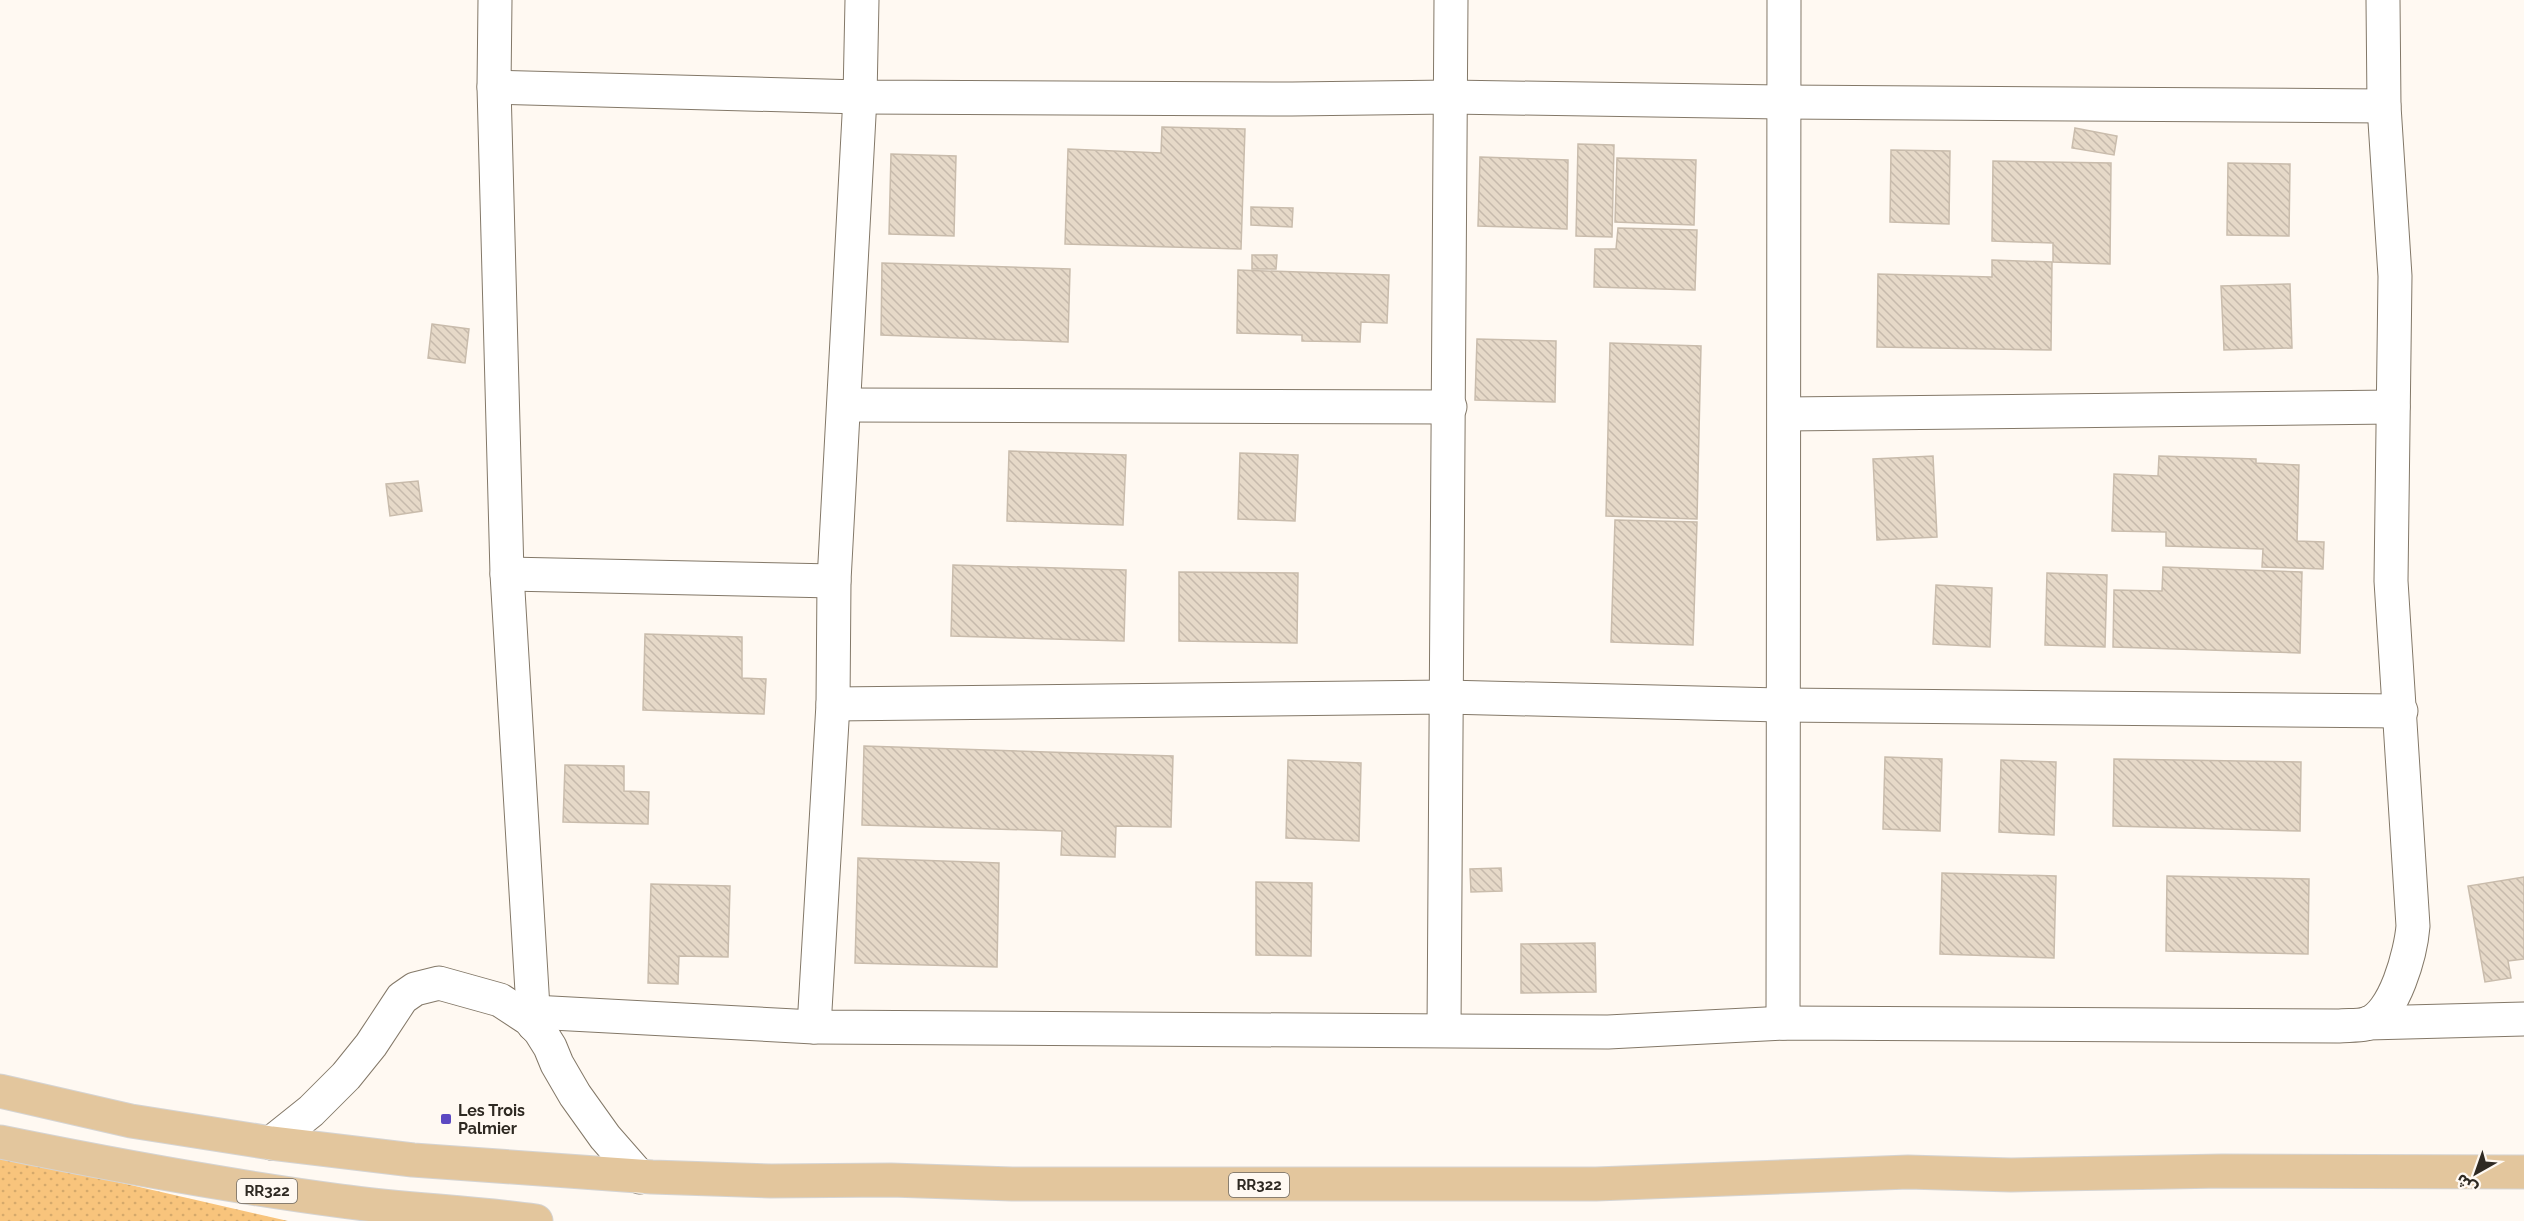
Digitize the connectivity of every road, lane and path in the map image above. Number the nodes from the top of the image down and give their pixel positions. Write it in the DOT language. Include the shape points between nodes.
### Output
graph roads {
  1 [pos="495,0"];
  2 [pos="862,0"];
  3 [pos="1451,0"];
  4 [pos="1784,0"];
  5 [pos="2383,0"];
  6 [pos="494,87"];
  7 [pos="1450,96"];
  8 [pos="860,97"];
  9 [pos="1784,102"];
  10 [pos="2384,106"];
  11 [pos="844,405"];
  12 [pos="1450,406"];
  13 [pos="2393,407"];
  14 [pos="1785,414"];
  15 [pos="507,574"];
  16 [pos="834,581"];
  17 [pos="1446,697"];
  18 [pos="832,704"];
  19 [pos="1782,705"];
  20 [pos="2401,711"];
  21 [pos="534,1018"];
  22 [pos="2524,1019"];
  23 [pos="1783,1023"];
  24 [pos="2368,1023"];
  25 [pos="814,1027"];
  26 [pos="1444,1030"];
  27 [pos="0,1091"];
  28 [pos="0,1142"];
  29 [pos="271,1143"];
  30 [pos="2524,1172"];
  31 [pos="639,1177"];
  32 [pos="536,1221"];
  1 -- 6 [label="street"];
  2 -- 8 [label="street"];
  3 -- 7 [label="street"];
  4 -- 9 [label="street"];
  5 -- 10 [label="street"];
  6 -- 8 [label="street"];
  6 -- 15 [label="street"];
  7 -- 8 [label="street"];
  7 -- 9 [label="street"];
  7 -- 12 [label="street"];
  8 -- 11 [label="street"];
  9 -- 10 [label="street"];
  9 -- 14 [label="street"];
  10 -- 13 [label="street" via="2396,276"];
  11 -- 12 [label="street"];
  11 -- 16 [label="street"];
  12 -- 17 [label="street"];
  13 -- 14 [label="street"];
  13 -- 20 [label="street" via="2391,581"];
  14 -- 19 [label="street"];
  15 -- 16 [label="street"];
  15 -- 21 [label="street"];
  16 -- 18 [label="street"];
  17 -- 18 [label="street"];
  17 -- 19 [label="street"];
  17 -- 26 [label="street"];
  18 -- 25 [label="street"];
  19 -- 20 [label="street"];
  19 -- 23 [label="street"];
  20 -- 24 [label="street" via="2414,926 2411,952 2388,1006"];
  21 -- 25 [label="street"];
  21 -- 29 [label="street" via="500,1000 439,983 415,988 402,998 346,1076"];
  21 -- 31 [label="street" via="575,1095"];
  22 -- 24 [label="street"];
  23 -- 24 [label="street"];
  23 -- 26 [label="street" via="1608,1032"];
  25 -- 26 [label="street"];
  27 -- 29 [label="main road, RR322" via="131,1121"];
  28 -- 32 [label="main road, RR322" via="218,1184 345,1202"];
  29 -- 31 [label="main road, RR322" via="412,1160"];
  30 -- 31 [label="main road, RR322" via="1908,1172 1596,1184 1023,1184"];
}
